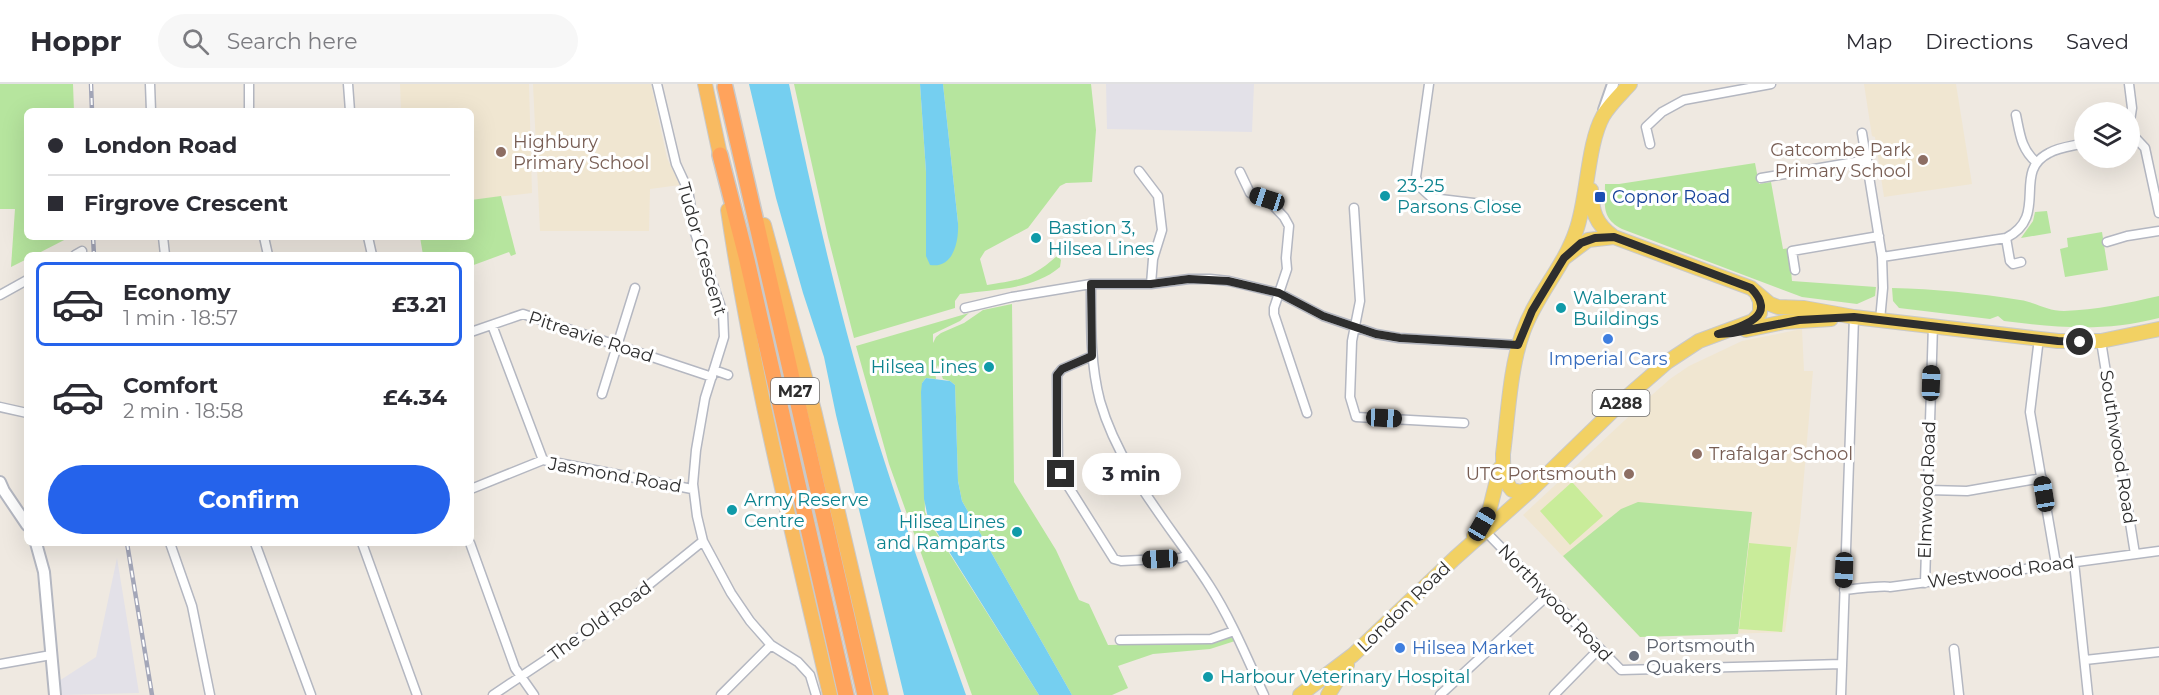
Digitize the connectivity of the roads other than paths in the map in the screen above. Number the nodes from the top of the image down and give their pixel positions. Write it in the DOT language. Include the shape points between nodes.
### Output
graph roads {
  1 [pos="150,84"];
  2 [pos="249,84"];
  3 [pos="348,84"];
  4 [pos="657,84"];
  5 [pos="705,84"];
  6 [pos="1430,84"];
  7 [pos="1612,84"];
  8 [pos="1630,84"];
  9 [pos="1771,84"];
  10 [pos="2129,84"];
  11 [pos="724,86"];
  12 [pos="2131,102"];
  13 [pos="151,108"];
  14 [pos="249,108"];
  15 [pos="350,108"];
  16 [pos="2016,115"];
  17 [pos="1603,116"];
  18 [pos="1862,133"];
  19 [pos="2140,143"];
  20 [pos="1650,144"];
  21 [pos="2074,146"];
  22 [pos="720,155"];
  23 [pos="1867,160"];
  24 [pos="2036,162"];
  25 [pos="1590,170"];
  26 [pos="1139,171"];
  27 [pos="1240,172"];
  28 [pos="1761,178"];
  29 [pos="1354,208"];
  30 [pos="1515,208"];
  31 [pos="2159,213"];
  32 [pos="2159,231"];
  33 [pos="1879,236"];
  34 [pos="1614,237"];
  35 [pos="2006,238"];
  36 [pos="2107,242"];
  37 [pos="1882,257"];
  38 [pos="1564,258"];
  39 [pos="2021,262"];
  40 [pos="1795,270"];
  41 [pos="24,282"];
  42 [pos="1091,284"];
  43 [pos="1151,284"];
  44 [pos="635,288"];
  45 [pos="1279,293"];
  46 [pos="1757,294"];
  47 [pos="0,295"];
  48 [pos="965,308"];
  49 [pos="1854,317"];
  50 [pos="1880,320"];
  51 [pos="492,324"];
  52 [pos="1933,325"];
  53 [pos="1354,327"];
  54 [pos="2159,329"];
  55 [pos="474,331"];
  56 [pos="1718,334"];
  57 [pos="2039,338"];
  58 [pos="2101,341"];
  59 [pos="619,345"];
  60 [pos="1518,345"];
  61 [pos="1092,356"];
  62 [pos="713,374"];
  63 [pos="728,375"];
  64 [pos="602,394"];
  65 [pos="0,408"];
  66 [pos="24,412"];
  67 [pos="1306,413"];
  68 [pos="1464,423"];
  69 [pos="1503,453"];
  70 [pos="543,460"];
  71 [pos="2042,478"];
  72 [pos="0,482"];
  73 [pos="1535,485"];
  74 [pos="474,488"];
  75 [pos="692,489"];
  76 [pos="1928,490"];
  77 [pos="24,521"];
  78 [pos="1486,532"];
  79 [pos="703,541"];
  80 [pos="37,546"];
  81 [pos="171,546"];
  82 [pos="256,546"];
  83 [pos="363,546"];
  84 [pos="471,546"];
  85 [pos="2159,551"];
  86 [pos="2135,554"];
  87 [pos="1188,555"];
  88 [pos="1455,558"];
  89 [pos="2074,562"];
  90 [pos="2056,564"];
  91 [pos="1925,583"];
  92 [pos="1844,590"];
  93 [pos="1546,596"];
  94 [pos="1234,631"];
  95 [pos="1120,640"];
  96 [pos="771,645"];
  97 [pos="1599,649"];
  98 [pos="1954,649"];
  99 [pos="2159,652"];
  100 [pos="51,655"];
  101 [pos="1353,655"];
  102 [pos="2085,660"];
  103 [pos="0,664"];
  104 [pos="1842,664"];
  105 [pos="521,678"];
  106 [pos="56,695"];
  107 [pos="210,695"];
  108 [pos="311,695"];
  109 [pos="417,695"];
  110 [pos="493,695"];
  111 [pos="534,695"];
  112 [pos="721,695"];
  113 [pos="816,695"];
  114 [pos="830,695"];
  115 [pos="846,695"];
  116 [pos="865,695"];
  117 [pos="882,695"];
  118 [pos="1264,695"];
  119 [pos="1300,695"];
  120 [pos="1328,695"];
  121 [pos="1340,695"];
  122 [pos="1440,695"];
  123 [pos="1554,695"];
  124 [pos="1841,695"];
  125 [pos="1959,695"];
  126 [pos="2088,695"];
  1 -- 13 [label="street"];
  2 -- 14 [label="street"];
  3 -- 15 [label="street"];
  4 -- 62 [label="street, Tudor Crescent" via="676,164 688,190 695,233 723,313 724,337"];
  5 -- 22 [label="highway"];
  6 -- 30 [label="street" via="1416,177 1419,186 1432,198"];
  7 -- 17 [label="street"];
  8 -- 17 [label="main road"];
  9 -- 20 [label="street" via="1673,104 1646,127"];
  10 -- 12 [label="street"];
  11 -- 116 [label="highway, M27"];
  11 -- 117 [label="highway" via="814,410"];
  16 -- 24 [label="street" via="2022,145"];
  17 -- 25 [label="main road"];
  18 -- 23 [label="street"];
  19 -- 31 [label="street" via="2145,148"];
  21 -- 24 [label="street" via="2050,152"];
  22 -- 114 [label="highway" via="736,267 780,482"];
  22 -- 115 [label="highway, M27"];
  23 -- 28 [label="street"];
  23 -- 33 [label="street"];
  24 -- 35 [label="street" via="2028,216 2016,233"];
  25 -- 34 [label="main road" via="1594,216"];
  25 -- 38 [label="main road" via="1579,224"];
  26 -- 43 [label="street" via="1158,196 1162,231 1153,259"];
  27 -- 45 [label="street" via="1250,193 1267,199 1289,226 1287,269"];
  29 -- 53 [label="street" via="1360,301"];
  32 -- 36 [label="street"];
  33 -- 37 [label="street"];
  33 -- 40 [label="street" via="1792,250"];
  34 -- 38 [label="main road" via="1588,240"];
  34 -- 46 [label="main road" via="1751,288"];
  35 -- 37 [label="street"];
  35 -- 39 [label="street" via="2010,261"];
  37 -- 50 [label="street"];
  38 -- 60 [label="main road" via="1532,311"];
  41 -- 47 [label="street"];
  42 -- 43 [label="street"];
  42 -- 48 [label="street"];
  42 -- 61 [label="street"];
  43 -- 45 [label="street" via="1210,279"];
  44 -- 59 [label="street"];
  45 -- 53 [label="street"];
  45 -- 67 [label="street" via="1274,314"];
  46 -- 49 [label="main road" via="1778,307"];
  46 -- 56 [label="main road, A288" via="1757,318"];
  49 -- 50 [label="main road"];
  49 -- 56 [label="main road" via="1799,320"];
  49 -- 92 [label="street"];
  50 -- 52 [label="main road"];
  51 -- 55 [label="street, Pitreavie Road"];
  51 -- 59 [label="street, Pitreavie Road" via="522,314"];
  51 -- 70 [label="street"];
  52 -- 57 [label="main road"];
  52 -- 76 [label="street, Elmwood Road"];
  53 -- 60 [label="street" via="1400,338"];
  53 -- 68 [label="street" via="1350,398 1356,417"];
  54 -- 58 [label="main road"];
  56 -- 73 [label="main road, A288" via="1699,341 1667,362"];
  57 -- 58 [label="main road"];
  57 -- 71 [label="street" via="2030,412"];
  58 -- 86 [label="street, Southwood Road"];
  59 -- 62 [label="street, Pitreavie Road"];
  59 -- 64 [label="street"];
  60 -- 69 [label="main road"];
  61 -- 87 [label="street" via="1101,402 1119,448"];
  61 -- 87 [label="street" via="1058,372 1058,470 1114,559"];
  62 -- 63 [label="street, Pitreavie Road"];
  62 -- 75 [label="street, Tudor Crescent" via="705,398"];
  65 -- 66 [label="street"];
  69 -- 73 [label="main road" via="1509,488 1521,492"];
  69 -- 88 [label="main road, London Road" via="1489,512"];
  70 -- 74 [label="street, Jasmond Road"];
  70 -- 75 [label="street, Jasmond Road"];
  71 -- 76 [label="street" via="1967,491"];
  71 -- 90 [label="street"];
  72 -- 77 [label="street"];
  73 -- 78 [label="main road, London Road"];
  75 -- 79 [label="street, Tudor Crescent"];
  76 -- 91 [label="street, Elmwood Road"];
  78 -- 88 [label="main road, London Road"];
  78 -- 93 [label="street, Northwood Road"];
  79 -- 96 [label="street, Tudor Crescent" via="731,593"];
  79 -- 105 [label="street, The Old Road" via="604,621"];
  80 -- 100 [label="street" via="44,572"];
  81 -- 107 [label="street" via="192,606"];
  82 -- 108 [label="street"];
  83 -- 109 [label="street"];
  84 -- 105 [label="street"];
  85 -- 86 [label="street, Westwood Road"];
  86 -- 89 [label="street, Westwood Road"];
  87 -- 94 [label="street"];
  88 -- 101 [label="main road, London Road"];
  89 -- 90 [label="street, Westwood Road"];
  89 -- 102 [label="street"];
  90 -- 91 [label="street, Westwood Road"];
  91 -- 92 [label="street, Westwood Road"];
  92 -- 104 [label="street"];
  93 -- 97 [label="street, Northwood Road"];
  93 -- 122 [label="street"];
  94 -- 95 [label="street" via="1211,639"];
  94 -- 118 [label="street"];
  96 -- 112 [label="street"];
  96 -- 113 [label="street, Tudor Crescent" via="810,675"];
  97 -- 104 [label="street, Northwood Road" via="1626,672"];
  97 -- 123 [label="street"];
  98 -- 125 [label="street" via="1960,670"];
  99 -- 102 [label="street"];
  100 -- 103 [label="street"];
  100 -- 106 [label="street"];
  101 -- 119 [label="main road, London Road"];
  101 -- 120 [label="main road, London Road"];
  101 -- 121 [label="main road, London Road" via="1341,681"];
  102 -- 126 [label="street"];
  104 -- 124 [label="street"];
  105 -- 110 [label="street, The Old Road"];
  105 -- 111 [label="street"];
}
